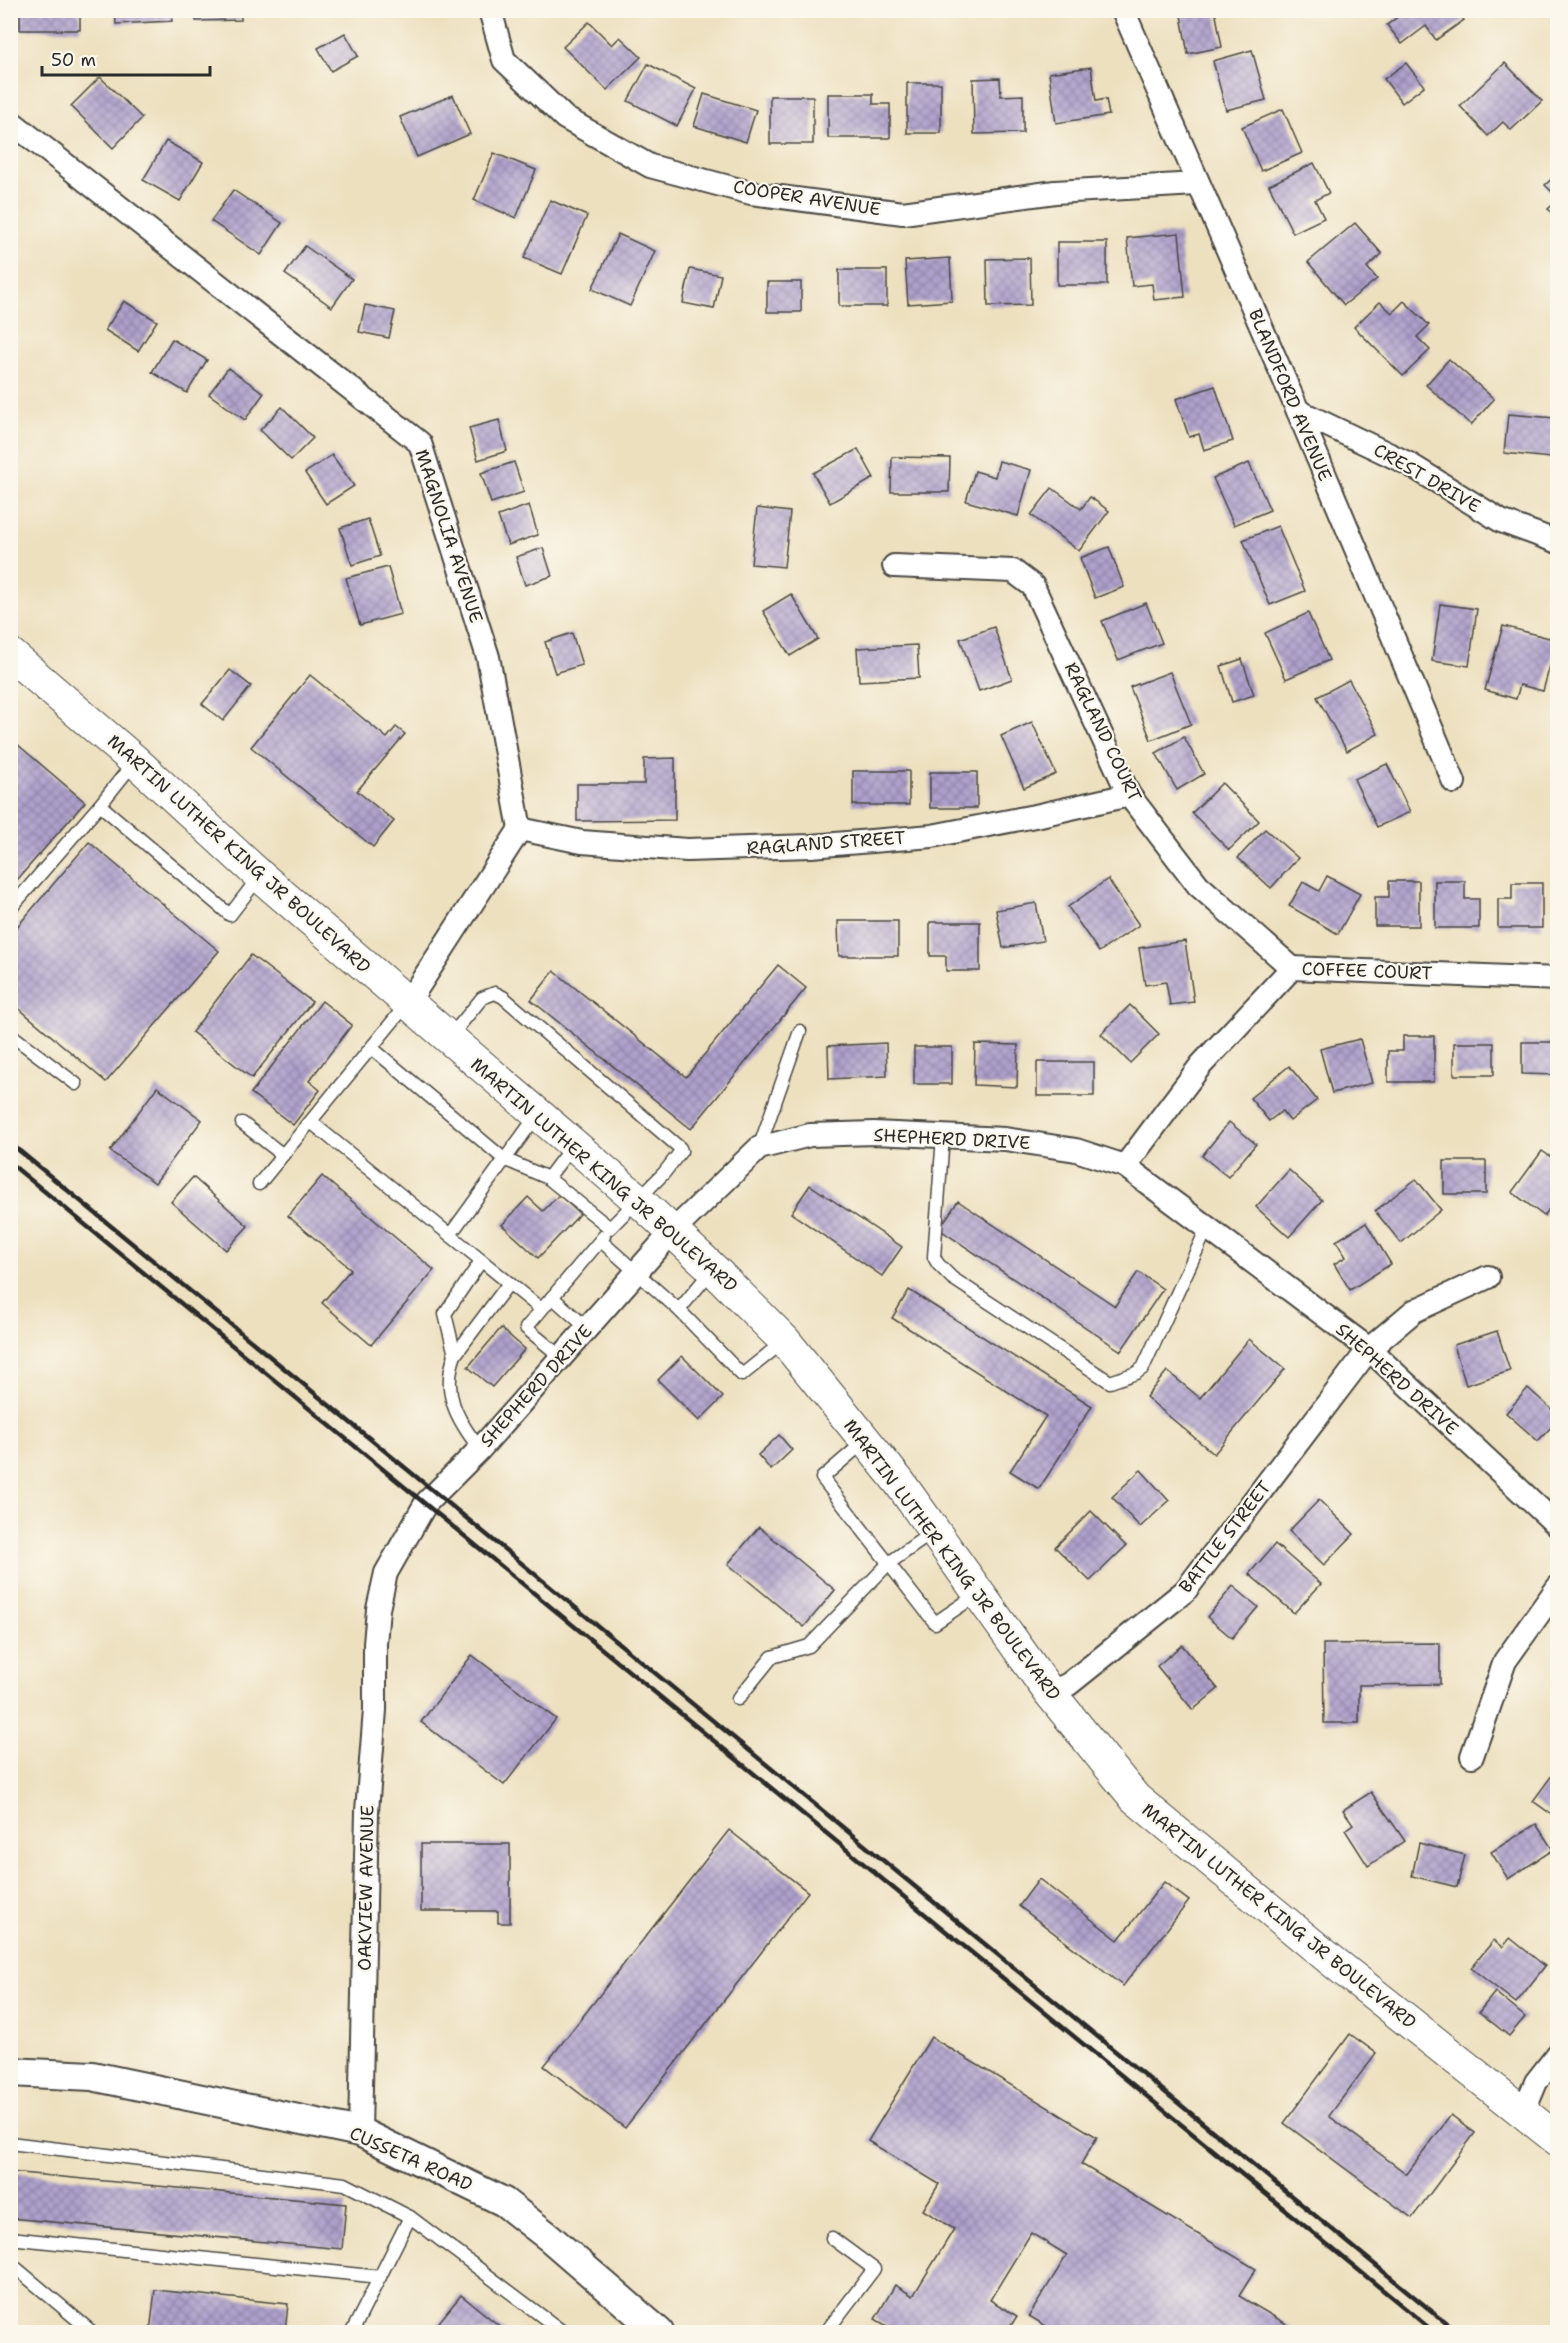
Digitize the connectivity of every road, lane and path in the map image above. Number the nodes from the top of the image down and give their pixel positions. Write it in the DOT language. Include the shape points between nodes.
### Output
graph roads {
  1 [pos="490,10"];
  2 [pos="1123,10"];
  3 [pos="10,121"];
  4 [pos="1197,184"];
  5 [pos="1298,411"];
  6 [pos="1557,542"];
  7 [pos="894,566"];
  8 [pos="14,664"];
  9 [pos="135,761"];
  10 [pos="1454,782"];
  11 [pos="1129,795"];
  12 [pos="100,805"];
  13 [pos="520,829"];
  14 [pos="260,876"];
  15 [pos="10,909"];
  16 [pos="1292,968"];
  17 [pos="1557,979"];
  18 [pos="407,1004"];
  19 [pos="800,1031"];
  20 [pos="10,1034"];
  21 [pos="449,1039"];
  22 [pos="372,1048"];
  23 [pos="76,1084"];
  24 [pos="537,1115"];
  25 [pos="311,1122"];
  26 [pos="242,1123"];
  27 [pos="943,1136"];
  28 [pos="572,1146"];
  29 [pos="759,1148"];
  30 [pos="283,1155"];
  31 [pos="504,1159"];
  32 [pos="1125,1166"];
  33 [pos="548,1178"];
  34 [pos="259,1184"];
  35 [pos="637,1199"];
  36 [pos="610,1228"];
  37 [pos="1207,1228"];
  38 [pos="672,1232"];
  39 [pos="450,1235"];
  40 [pos="601,1241"];
  41 [pos="481,1261"];
  42 [pos="713,1269"];
  43 [pos="638,1272"];
  44 [pos="1488,1277"];
  45 [pos="509,1283"];
  46 [pos="552,1297"];
  47 [pos="541,1310"];
  48 [pos="679,1310"];
  49 [pos="588,1329"];
  50 [pos="785,1341"];
  51 [pos="1369,1349"];
  52 [pos="455,1355"];
  53 [pos="561,1357"];
  54 [pos="866,1441"];
  55 [pos="480,1449"];
  56 [pos="1557,1526"];
  57 [pos="934,1531"];
  58 [pos="889,1563"];
  59 [pos="1557,1587"];
  60 [pos="979,1594"];
  61 [pos="375,1644"];
  62 [pos="1050,1694"];
  63 [pos="738,1699"];
  64 [pos="1472,1756"];
  65 [pos="1557,2054"];
  66 [pos="10,2072"];
  67 [pos="1523,2113"];
  68 [pos="360,2132"];
  69 [pos="1557,2140"];
  70 [pos="10,2142"];
  71 [pos="410,2217"];
  72 [pos="10,2238"];
  73 [pos="832,2238"];
  74 [pos="10,2263"];
  75 [pos="380,2277"];
  76 [pos="92,2332"];
  77 [pos="352,2332"];
  78 [pos="563,2332"];
  79 [pos="659,2332"];
  80 [pos="826,2332"];
  1 -- 4 [label="street, COOPER AVENUE" via="504,60 565,118 650,166 752,192 903,213 1054,192"];
  2 -- 4 [label="street, BLANDFORD AVENUE"];
  3 -- 13 [label="street, MAGNOLIA AVENUE" via="420,443 488,657"];
  4 -- 5 [label="street, BLANDFORD AVENUE"];
  5 -- 6 [label="street, CREST DRIVE" via="1409,464 1501,521"];
  5 -- 10 [label="street, BLANDFORD AVENUE"];
  7 -- 11 [label="street, RAGLAND COURT" via="1013,571 1033,585"];
  8 -- 9 [label="main road, MARTIN LUTHER KING JR BOULEVARD"];
  9 -- 12 [label="lane"];
  9 -- 14 [label="main road, MARTIN LUTHER KING JR BOULEVARD"];
  11 -- 13 [label="street, RAGLAND STREET" via="932,836 811,846 687,849 582,842"];
  11 -- 16 [label="street, RAGLAND COURT" via="1198,885"];
  12 -- 14 [label="lane" via="230,915"];
  12 -- 15 [label="lane"];
  13 -- 18 [label="street"];
  14 -- 18 [label="main road, MARTIN LUTHER KING JR BOULEVARD"];
  16 -- 17 [label="street, COFFEE COURT"];
  16 -- 32 [label="street, COFFEE COURT" via="1201,1065"];
  18 -- 21 [label="main road, MARTIN LUTHER KING JR BOULEVARD"];
  18 -- 22 [label="lane"];
  19 -- 29 [label="lane"];
  20 -- 23 [label="lane"];
  21 -- 24 [label="main road, MARTIN LUTHER KING JR BOULEVARD"];
  21 -- 35 [label="lane" via="482,998 495,993 503,997 680,1148 681,1155"];
  22 -- 25 [label="lane"];
  22 -- 31 [label="lane"];
  24 -- 28 [label="main road, MARTIN LUTHER KING JR BOULEVARD"];
  24 -- 31 [label="lane"];
  25 -- 30 [label="lane"];
  25 -- 39 [label="lane"];
  26 -- 30 [label="lane"];
  27 -- 29 [label="street, SHEPHERD DRIVE" via="810,1135"];
  27 -- 32 [label="street, SHEPHERD DRIVE" via="1005,1139 1076,1150"];
  27 -- 37 [label="lane" via="934,1257 938,1264 952,1278 1110,1382 1143,1368"];
  28 -- 33 [label="lane"];
  28 -- 35 [label="main road, MARTIN LUTHER KING JR BOULEVARD"];
  29 -- 38 [label="street, SHEPHERD DRIVE"];
  30 -- 34 [label="lane"];
  31 -- 33 [label="lane"];
  31 -- 39 [label="lane"];
  32 -- 37 [label="street, SHEPHERD DRIVE"];
  33 -- 36 [label="lane"];
  35 -- 36 [label="lane"];
  35 -- 38 [label="main road, MARTIN LUTHER KING JR BOULEVARD"];
  36 -- 40 [label="lane"];
  37 -- 51 [label="street, SHEPHERD DRIVE"];
  38 -- 42 [label="main road, MARTIN LUTHER KING JR BOULEVARD"];
  38 -- 43 [label="street, SHEPHERD DRIVE"];
  39 -- 41 [label="lane"];
  40 -- 43 [label="lane"];
  40 -- 46 [label="lane"];
  41 -- 45 [label="lane"];
  41 -- 52 [label="lane" via="445,1314"];
  42 -- 48 [label="lane"];
  42 -- 50 [label="main road, MARTIN LUTHER KING JR BOULEVARD"];
  43 -- 48 [label="lane"];
  43 -- 49 [label="street, SHEPHERD DRIVE"];
  44 -- 51 [label="street, BATTLE STREET" via="1414,1311"];
  45 -- 47 [label="lane"];
  45 -- 52 [label="lane"];
  46 -- 47 [label="lane"];
  46 -- 49 [label="lane"];
  47 -- 53 [label="lane" via="526,1328"];
  48 -- 50 [label="lane" via="742,1375"];
  49 -- 53 [label="street, SHEPHERD DRIVE"];
  50 -- 54 [label="main road, MARTIN LUTHER KING JR BOULEVARD"];
  51 -- 56 [label="street, SHEPHERD DRIVE"];
  51 -- 62 [label="street, BATTLE STREET" via="1185,1591 1070,1684"];
  52 -- 55 [label="lane" via="449,1391 454,1412"];
  53 -- 55 [label="street, SHEPHERD DRIVE"];
  54 -- 57 [label="main road, MARTIN LUTHER KING JR BOULEVARD"];
  54 -- 58 [label="lane" via="822,1478"];
  55 -- 61 [label="street, SHEPHERD DRIVE" via="417,1514 386,1574"];
  57 -- 58 [label="lane"];
  57 -- 60 [label="main road, MARTIN LUTHER KING JR BOULEVARD"];
  58 -- 60 [label="lane" via="935,1623"];
  58 -- 63 [label="lane" via="809,1646 772,1657"];
  59 -- 64 [label="street" via="1505,1661"];
  60 -- 62 [label="main road, MARTIN LUTHER KING JR BOULEVARD"];
  61 -- 68 [label="street, OAKVIEW AVENUE"];
  62 -- 67 [label="main road, MARTIN LUTHER KING JR BOULEVARD" via="1135,1798"];
  65 -- 67 [label="street" via="1536,2082"];
  66 -- 68 [label="street, CUSSETA ROAD" via="92,2076"];
  67 -- 69 [label="main road, MARTIN LUTHER KING JR BOULEVARD"];
  68 -- 79 [label="street, CUSSETA ROAD" via="504,2202"];
  70 -- 71 [label="lane" via="345,2184"];
  71 -- 75 [label="lane"];
  71 -- 78 [label="lane"];
  72 -- 75 [label="lane"];
  73 -- 80 [label="lane" via="874,2269"];
  74 -- 76 [label="lane"];
  75 -- 77 [label="lane"];
}
